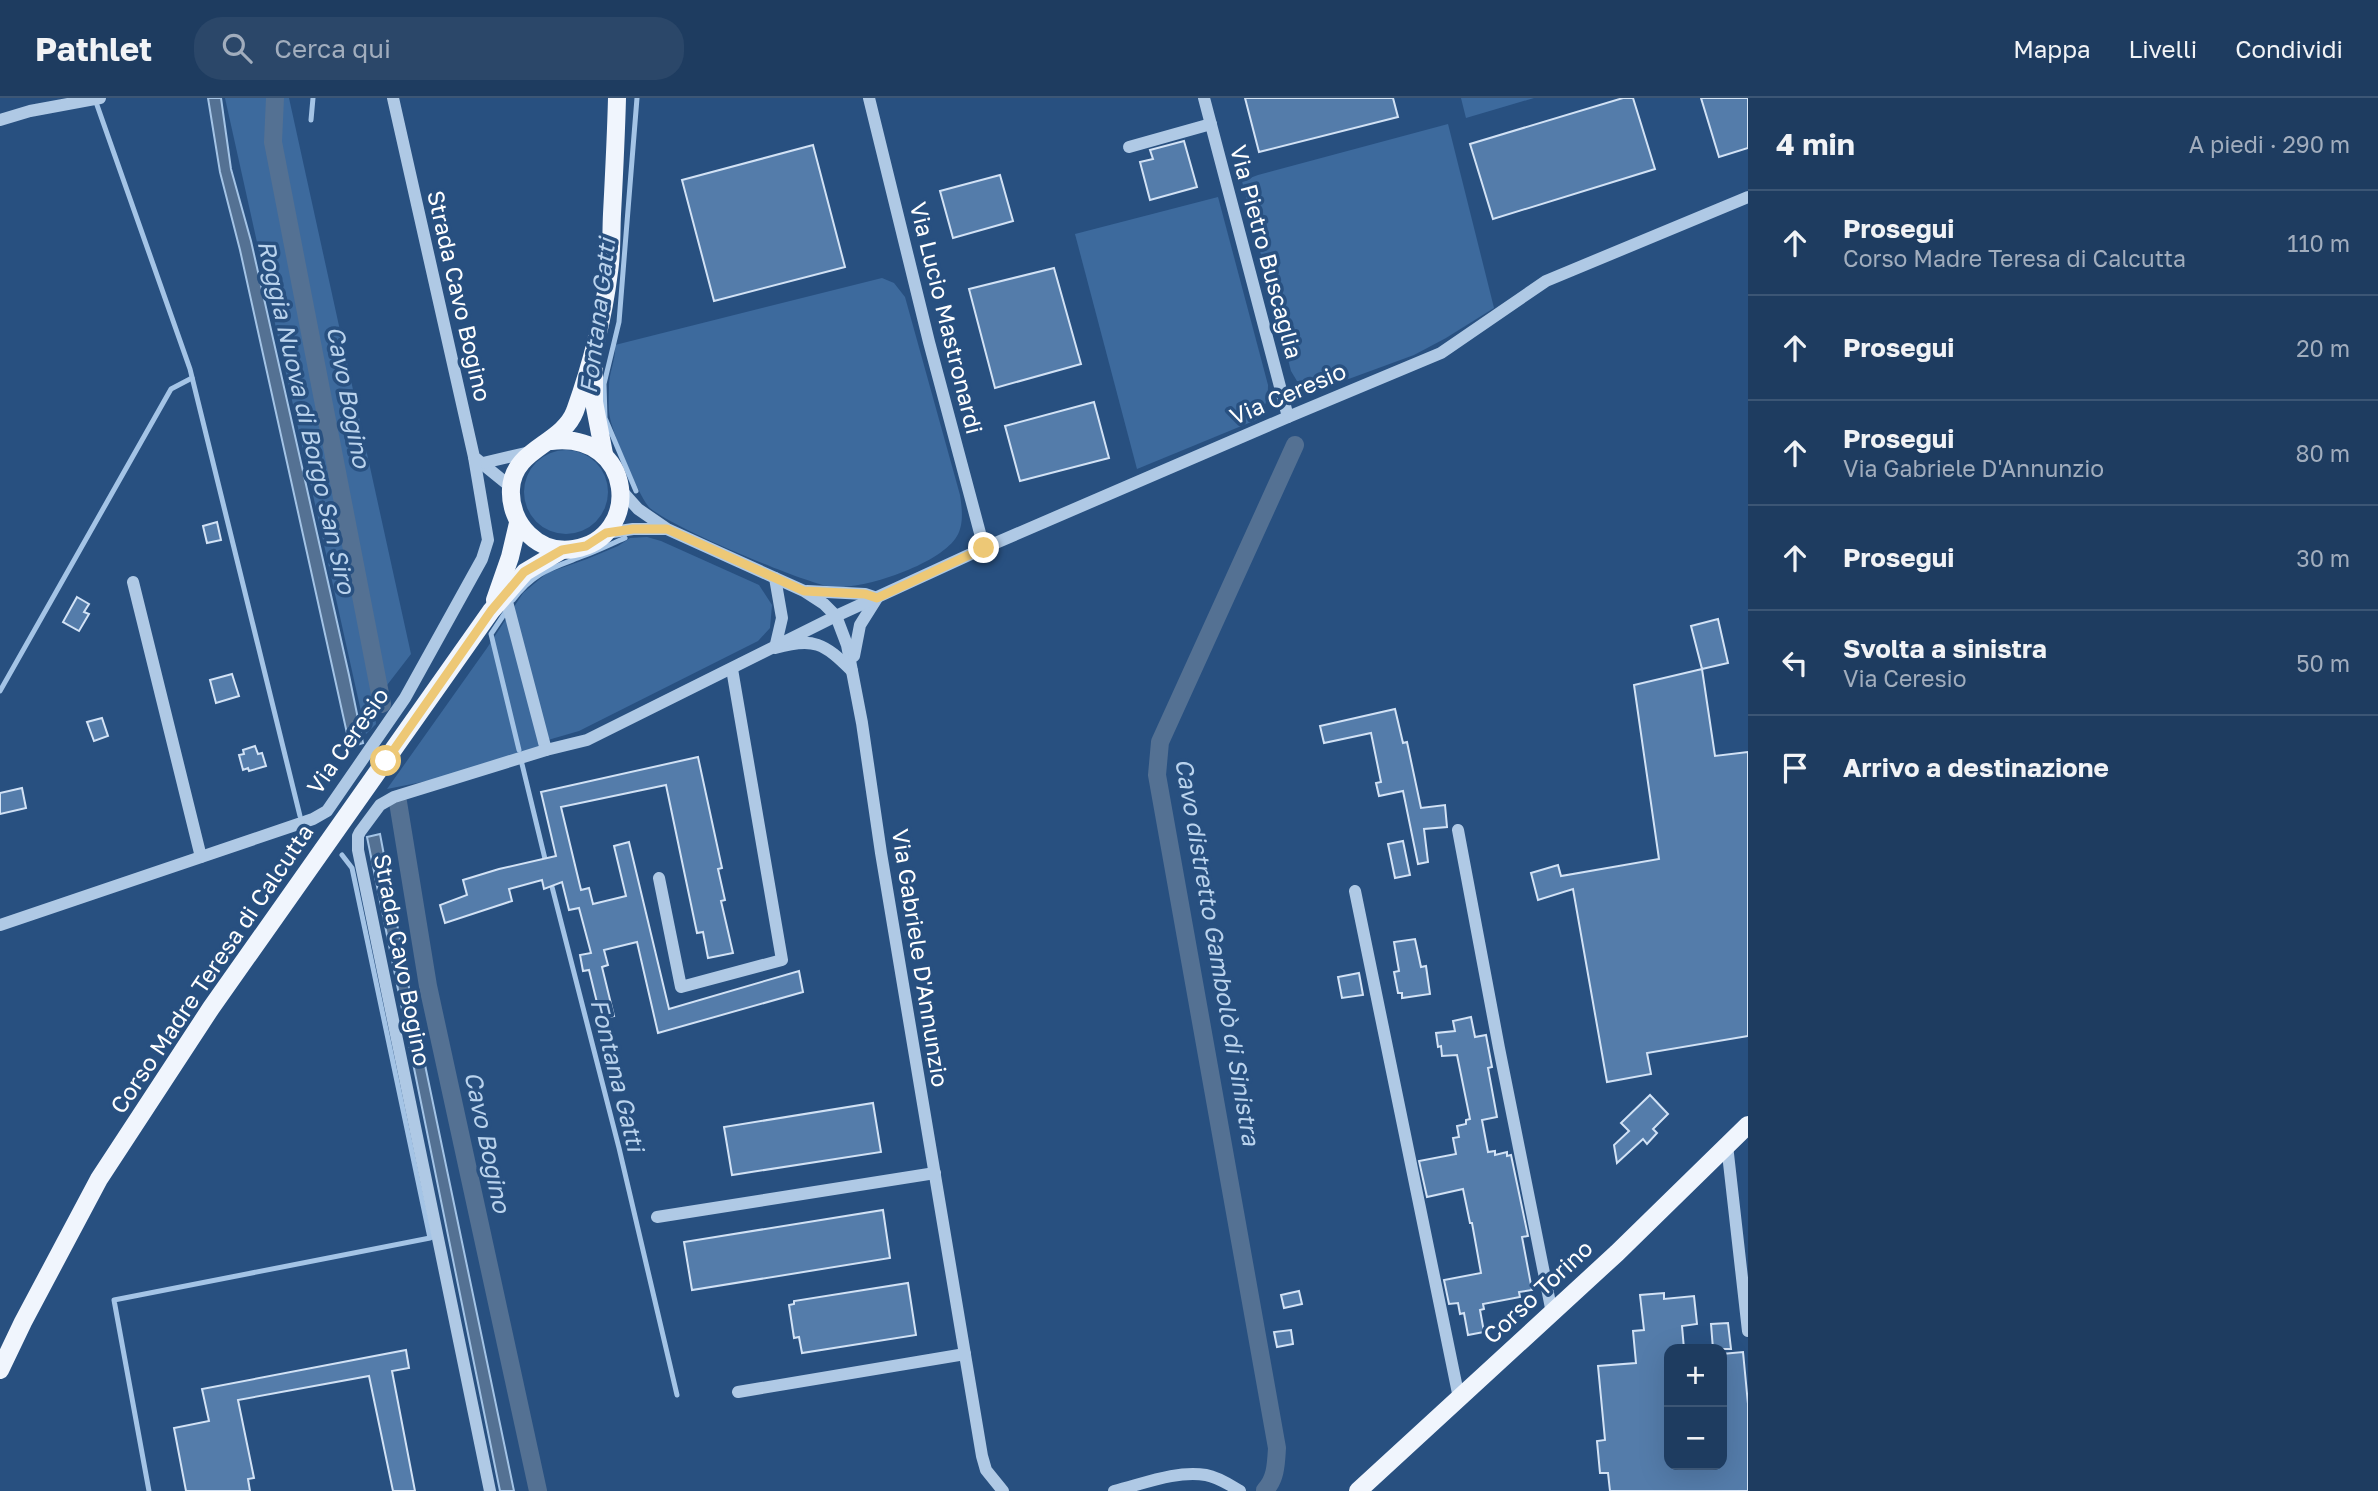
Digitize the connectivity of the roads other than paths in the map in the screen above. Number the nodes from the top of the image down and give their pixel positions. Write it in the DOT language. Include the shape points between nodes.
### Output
graph roads {
  1 [pos="100,98"];
  2 [pos="393,98"];
  3 [pos="617,98"];
  4 [pos="869,98"];
  5 [pos="1204,98"];
  6 [pos="0,120"];
  7 [pos="1211,124"];
  8 [pos="1129,147"];
  9 [pos="1748,197"];
  10 [pos="593,356"];
  11 [pos="1288,417"];
  12 [pos="551,441"];
  13 [pos="531,451"];
  14 [pos="604,454"];
  15 [pos="479,460"];
  16 [pos="511,487"];
  17 [pos="621,490"];
  18 [pos="518,523"];
  19 [pos="667,529"];
  20 [pos="606,533"];
  21 [pos="984,548"];
  22 [pos="562,550"];
  23 [pos="775,578"];
  24 [pos="133,582"];
  25 [pos="804,591"];
  26 [pos="505,594"];
  27 [pos="877,598"];
  28 [pos="491,611"];
  29 [pos="836,616"];
  30 [pos="775,648"];
  31 [pos="732,669"];
  32 [pos="852,671"];
  33 [pos="546,750"];
  34 [pos="1458,830"];
  35 [pos="201,856"];
  36 [pos="659,878"];
  37 [pos="1355,891"];
  38 [pos="0,925"];
  39 [pos="1748,1125"];
  40 [pos="1727,1145"];
  41 [pos="935,1173"];
  42 [pos="657,1217"];
  43 [pos="1552,1313"];
  44 [pos="1748,1331"];
  45 [pos="965,1354"];
  46 [pos="0,1370"];
  47 [pos="738,1392"];
  48 [pos="1460,1398"];
  49 [pos="489,1491"];
  50 [pos="1003,1491"];
  51 [pos="1114,1491"];
  52 [pos="1240,1491"];
  53 [pos="1358,1491"];
  1 -- 6 [label="street"];
  2 -- 15 [label="street, Strada Cavo Bogino"];
  3 -- 10 [label="main road" via="610,272"];
  4 -- 21 [label="street, Via Lucio Mastronardi"];
  5 -- 7 [label="street, Via Pietro Buscaglia"];
  7 -- 8 [label="street"];
  7 -- 11 [label="street, Via Pietro Buscaglia"];
  9 -- 11 [label="street, Via Ceresio" via="1546,281 1441,353"];
  10 -- 12 [label="main road" via="574,415"];
  10 -- 14 [label="main road" via="594,402"];
  11 -- 21 [label="street, Via Ceresio"];
  12 -- 13 [label="main road"];
  12 -- 14 [label="main road" via="580,441"];
  13 -- 15 [label="street"];
  13 -- 16 [label="main road" via="517,467"];
  14 -- 17 [label="main road" via="616,470"];
  15 -- 16 [label="street"];
  15 -- 35 [label="street, Via Ceresio" via="488,540 482,559 405,698 327,811"];
  16 -- 18 [label="main road" via="511,506"];
  17 -- 19 [label="street"];
  17 -- 20 [label="main road" via="618,513"];
  18 -- 22 [label="main road" via="537,542"];
  18 -- 28 [label="main road, Corso Madre Teresa di Calcutta"];
  19 -- 20 [label="street"];
  19 -- 23 [label="street"];
  20 -- 22 [label="main road" via="586,546"];
  21 -- 27 [label="street, Via Ceresio"];
  22 -- 26 [label="main road, Corso Madre Teresa di Calcutta" via="524,572"];
  23 -- 25 [label="street"];
  23 -- 30 [label="street" via="782,618"];
  24 -- 35 [label="street"];
  25 -- 27 [label="street"];
  25 -- 29 [label="street"];
  26 -- 28 [label="main road, Corso Madre Teresa di Calcutta"];
  26 -- 33 [label="street"];
  27 -- 29 [label="street, Via Ceresio"];
  27 -- 32 [label="street" via="860,625"];
  28 -- 46 [label="main road, Corso Madre Teresa di Calcutta" via="211,1008 106,1168"];
  29 -- 30 [label="street, Strada Cavo Bogino"];
  29 -- 32 [label="street, Via Gabriele D'Annunzio"];
  30 -- 31 [label="street, Strada Cavo Bogino"];
  30 -- 32 [label="street" via="817,643"];
  31 -- 33 [label="street, Strada Cavo Bogino" via="587,740"];
  31 -- 36 [label="street" via="782,960 681,987"];
  32 -- 41 [label="street, Via Gabriele D'Annunzio"];
  33 -- 49 [label="street, Strada Cavo Bogino" via="394,797 375,810 358,836"];
  34 -- 43 [label="street"];
  35 -- 38 [label="street, Via Ceresio"];
  37 -- 48 [label="street"];
  39 -- 40 [label="main road, Corso Torino"];
  40 -- 43 [label="main road, Corso Torino"];
  40 -- 44 [label="street"];
  41 -- 42 [label="street"];
  41 -- 45 [label="street, Via Gabriele D'Annunzio"];
  43 -- 48 [label="main road, Corso Torino"];
  45 -- 47 [label="street"];
  45 -- 50 [label="street, Via Gabriele D'Annunzio" via="982,1456 986,1470"];
  48 -- 53 [label="main road, Corso Torino"];
  51 -- 52 [label="street" via="1192,1474 1208,1475"];
}
